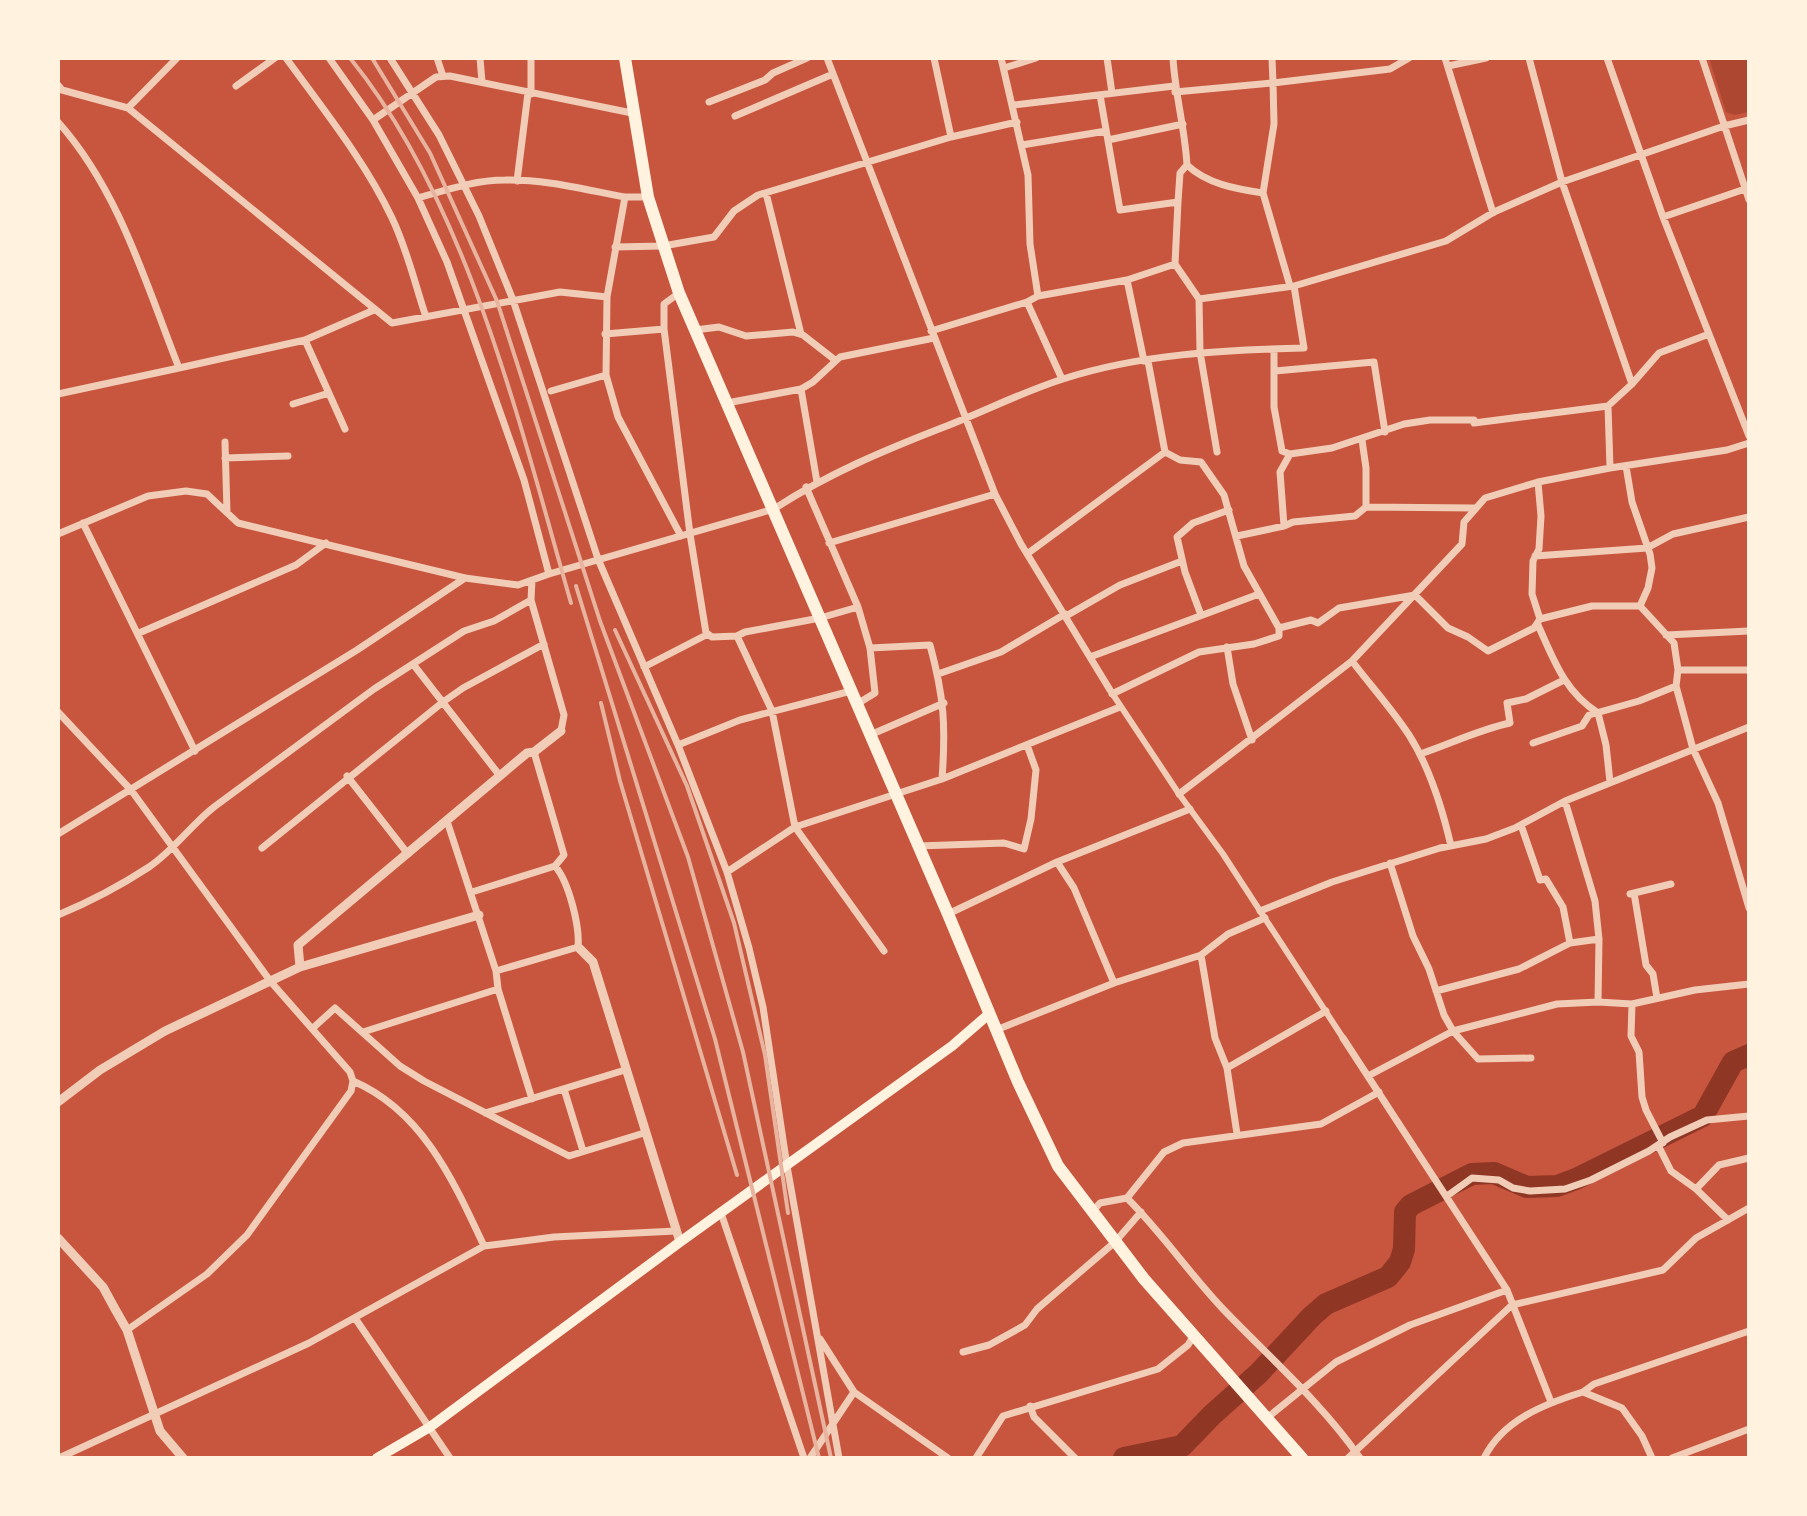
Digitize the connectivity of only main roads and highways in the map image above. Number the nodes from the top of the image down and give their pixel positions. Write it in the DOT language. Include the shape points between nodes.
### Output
graph roads {
  1 [pos="625,58"];
  2 [pos="989,1014"];
  3 [pos="377,1458"];
  4 [pos="1302,1458"];
  1 -- 2 [label="main road" via="648,197 679,293"];
  2 -- 3 [label="main road" via="787,1166 678,1236 430,1427"];
  2 -- 4 [label="main road" via="1058,1166 1144,1279"];
}
